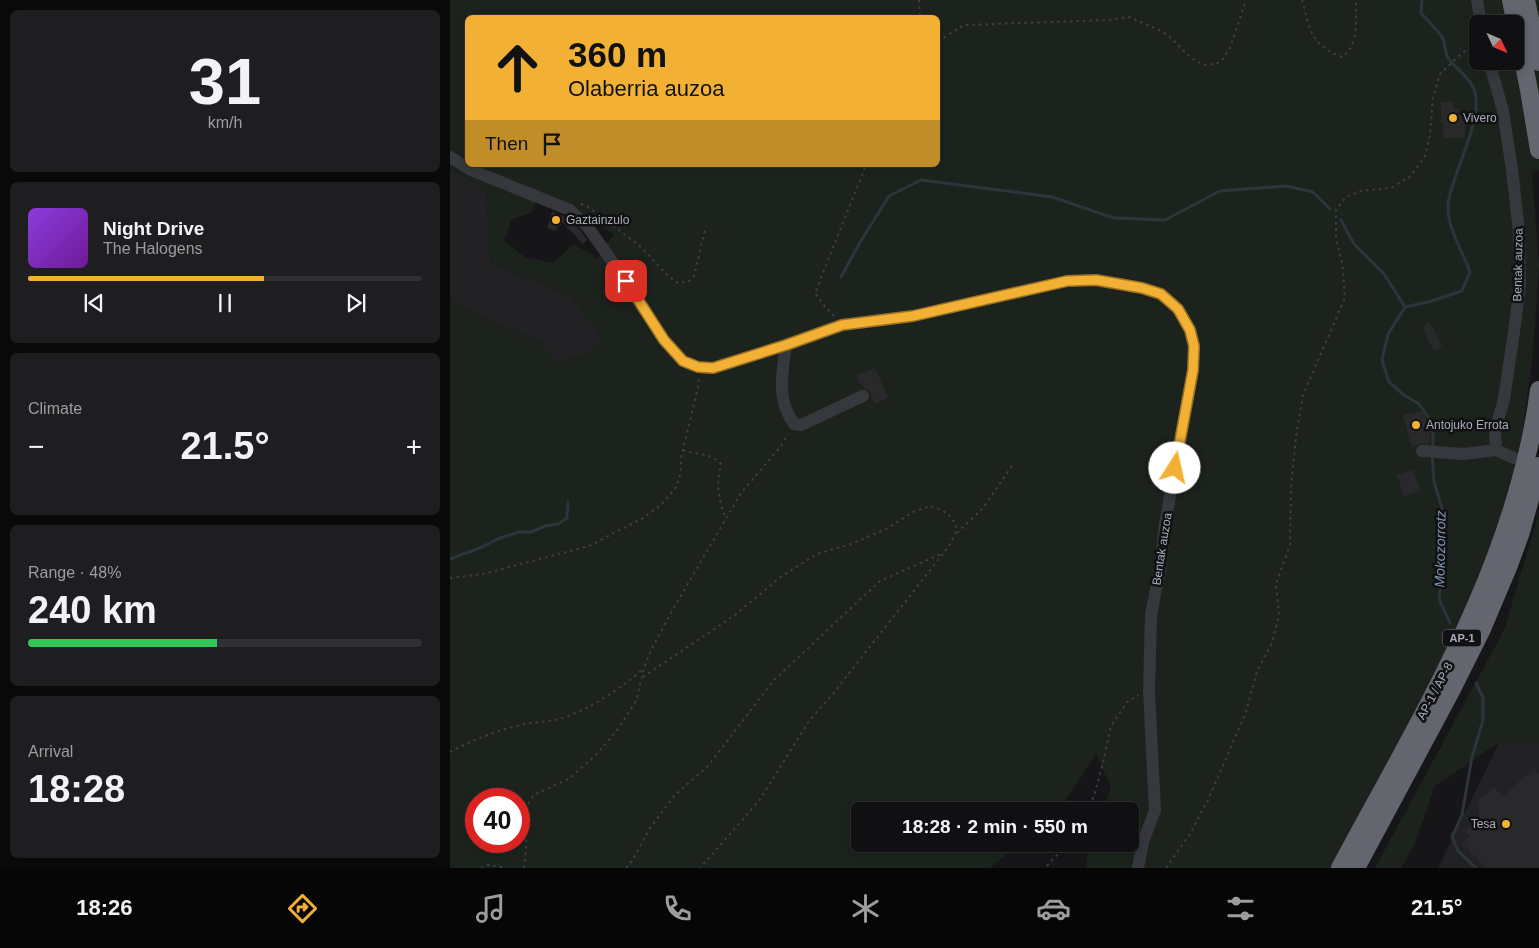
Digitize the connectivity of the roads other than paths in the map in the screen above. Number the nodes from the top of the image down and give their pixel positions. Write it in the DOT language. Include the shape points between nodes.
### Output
graph roads {
  1 [pos="1477,0"];
  2 [pos="1511,0"];
  3 [pos="1526,0"];
  4 [pos="1480,15"];
  5 [pos="1539,62"];
  6 [pos="1492,70"];
  7 [pos="1539,150"];
  8 [pos="450,157"];
  9 [pos="465,166"];
  10 [pos="466,167"];
  11 [pos="786,345"];
  12 [pos="1539,390"];
  13 [pos="863,396"];
  14 [pos="1496,450"];
  15 [pos="1422,451"];
  16 [pos="1514,458"];
  17 [pos="1539,466"];
  18 [pos="1138,868"];
  19 [pos="1340,868"];
  20 [pos="1356,868"];
  1 -- 4 [label="street"];
  2 -- 7 [label="highway"];
  3 -- 5 [label="highway"];
  6 -- 14 [label="street, Bentak auzoa" via="1503,111 1520,233 1520,282 1504,399 1495,431"];
  8 -- 9 [label="street, Bentak auzoa"];
  10 -- 11 [label="street, Bentak auzoa" via="570,210 586,226 664,340 683,361 713,368"];
  11 -- 13 [label="street" via="782,399 794,424 801,425"];
  11 -- 18 [label="street, Bentak auzoa" via="842,325 913,316 1067,281 1096,280 1142,288 1161,294 1178,309 1190,330 1194,346 1193,370 1151,615 1149,691 1155,810 1143,842"];
  12 -- 19 [label="highway, AP-1 / AP-8 / AP-1" via="1533,428 1507,528 1483,592 1455,654"];
  14 -- 15 [label="street" via="1464,454"];
  14 -- 16 [label="street"];
  17 -- 20 [label="highway, AP-1 / AP-8 / AP-1" via="1512,557 1482,629"];
}
